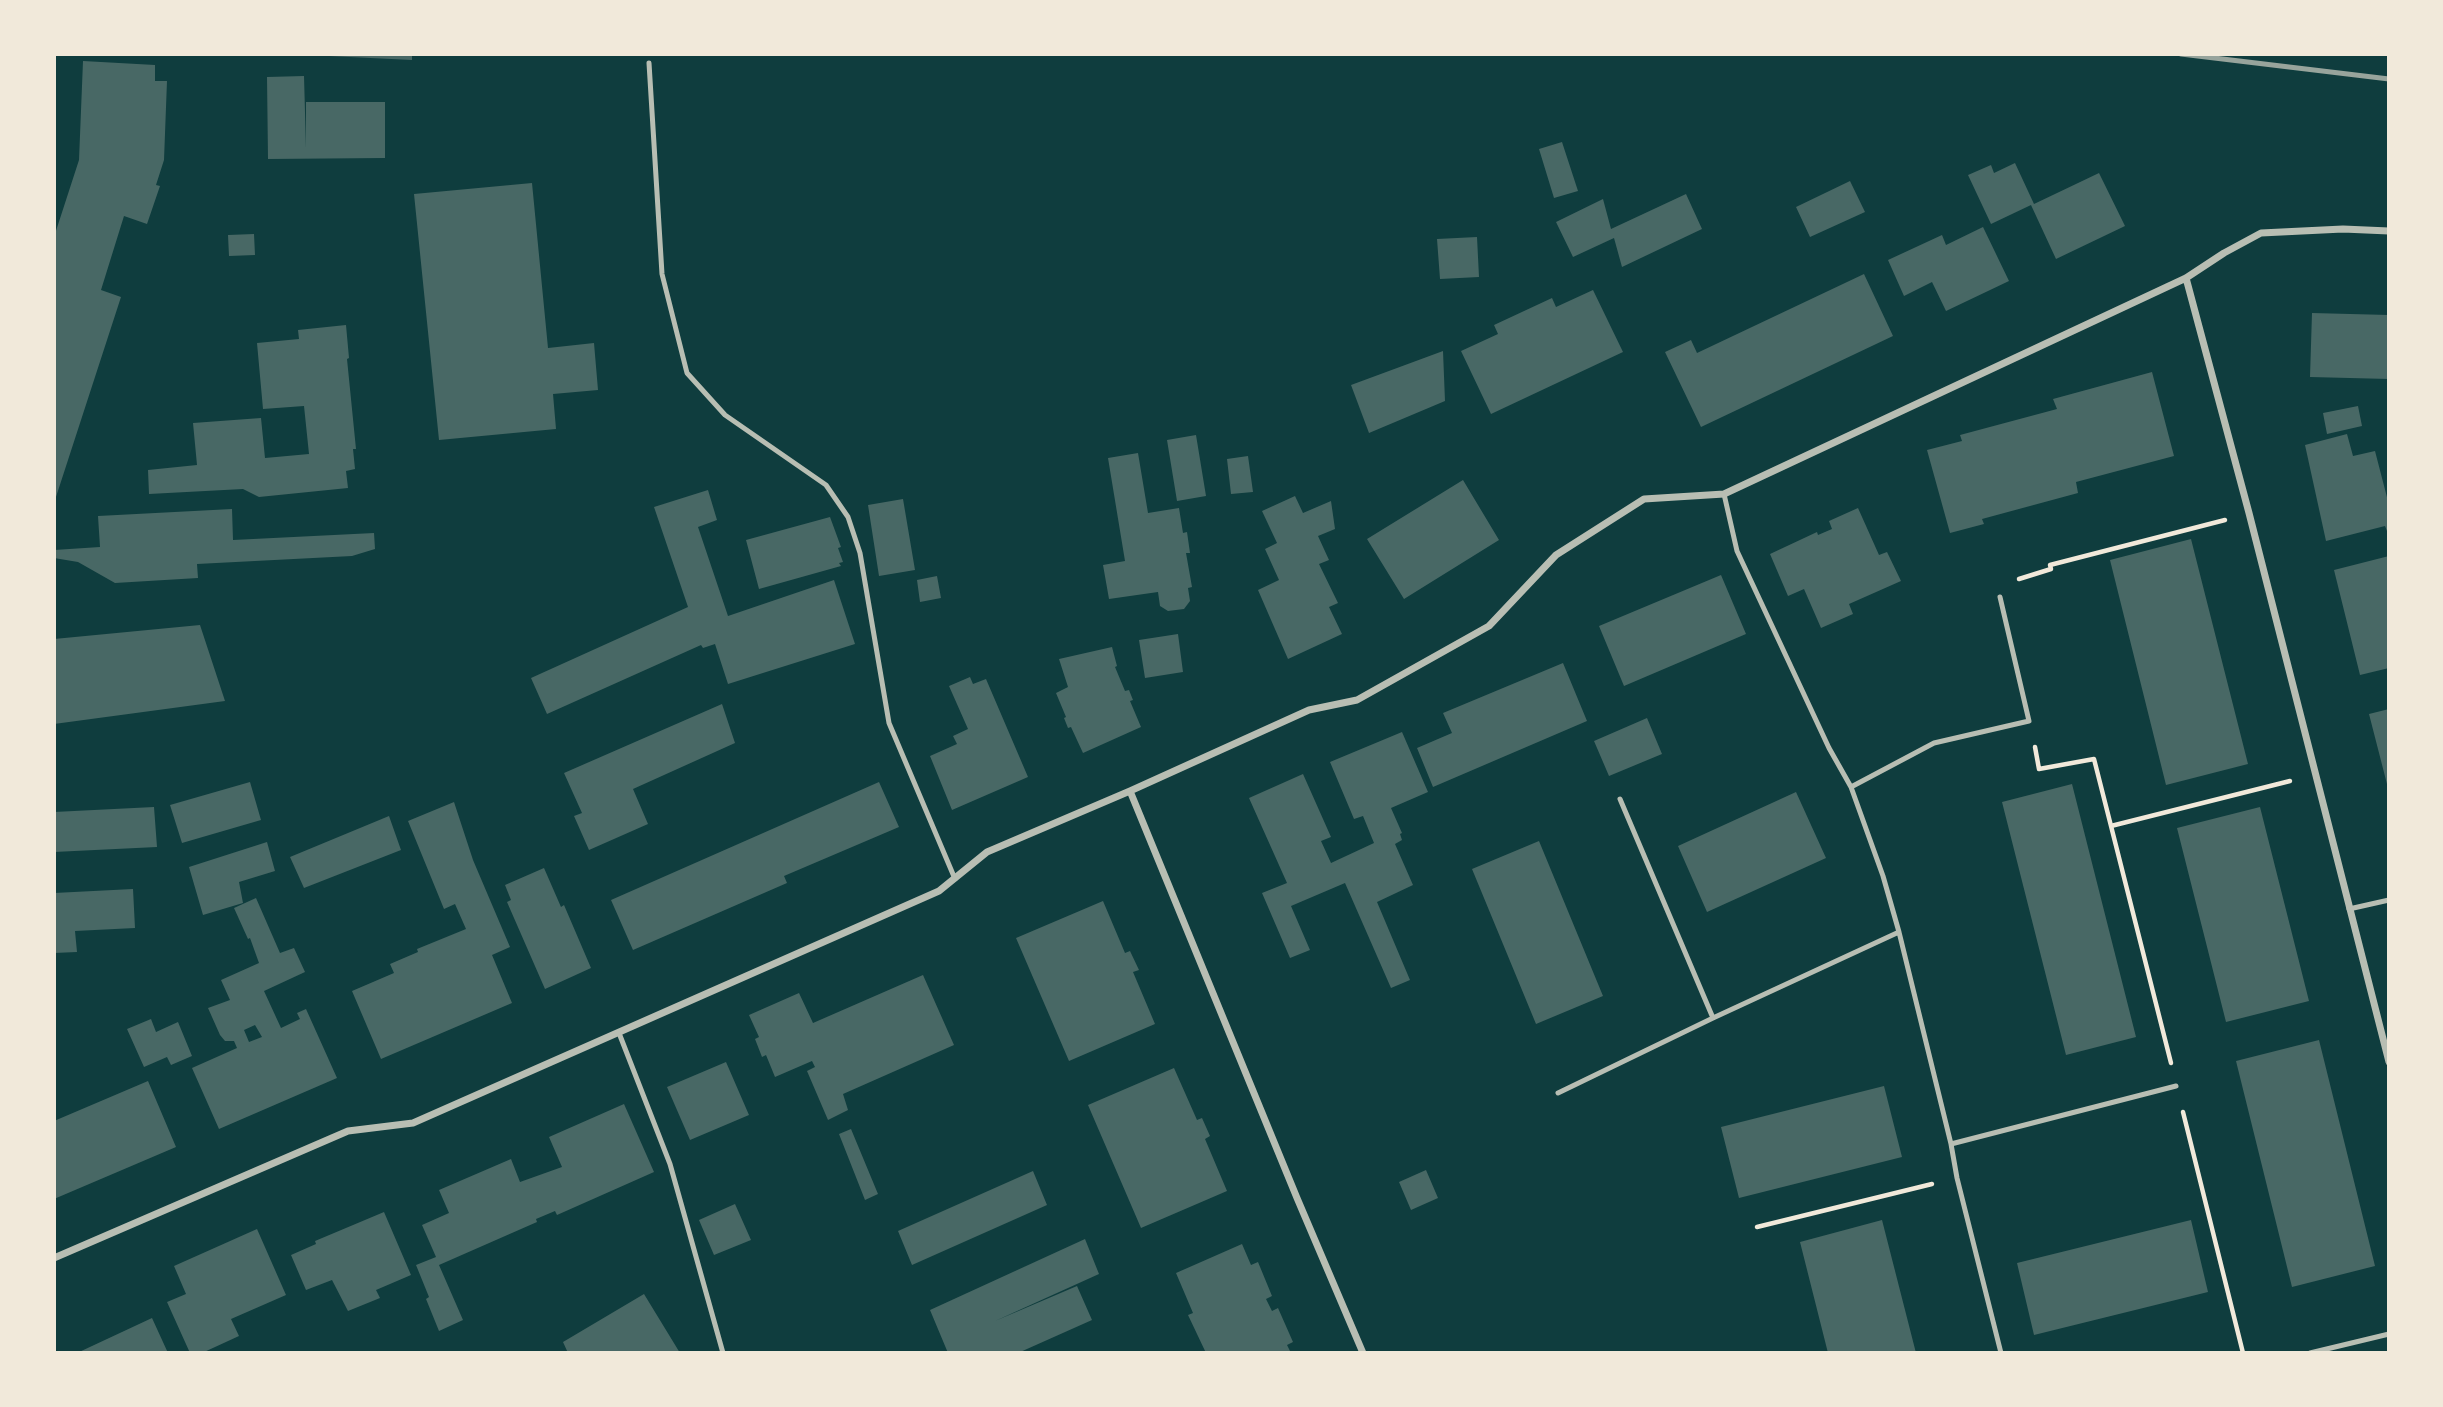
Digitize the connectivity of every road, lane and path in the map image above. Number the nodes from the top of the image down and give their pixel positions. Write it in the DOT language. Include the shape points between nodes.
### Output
graph roads {
  1 [pos="649,63"];
  2 [pos="2389,232"];
  3 [pos="2186,278"];
  4 [pos="1724,494"];
  5 [pos="2249,513"];
  6 [pos="2000,597"];
  7 [pos="2029,721"];
  8 [pos="2315,775"];
  9 [pos="1851,787"];
  10 [pos="1129,791"];
  11 [pos="1620,799"];
  12 [pos="2111,826"];
  13 [pos="955,879"];
  14 [pos="2389,900"];
  15 [pos="2349,909"];
  16 [pos="1899,932"];
  17 [pos="1713,1018"];
  18 [pos="619,1032"];
  19 [pos="2389,1062"];
  20 [pos="2176,1086"];
  21 [pos="1558,1093"];
  22 [pos="1951,1144"];
  23 [pos="1957,1178"];
  24 [pos="1758,1227"];
  25 [pos="54,1258"];
  26 [pos="2389,1334"];
  27 [pos="723,1353"];
  28 [pos="1363,1353"];
  29 [pos="2001,1353"];
  30 [pos="2243,1353"];
  31 [pos="2310,1353"];
  1 -- 13 [label="lane" via="662,274 687,373 724,415 826,485 848,517 860,553 889,723"];
  2 -- 3 [label="street" via="2261,233"];
  3 -- 4 [label="street"];
  3 -- 5 [label="street"];
  4 -- 9 [label="lane" via="1737,551"];
  4 -- 10 [label="street" via="1644,499 1556,555 1489,626 1357,700 1309,710"];
  5 -- 6 [label="path" via="2050,565 2051,569 2017,580"];
  5 -- 8 [label="street"];
  6 -- 7 [label="lane"];
  7 -- 9 [label="lane" via="1934,743"];
  7 -- 12 [label="path" via="2039,769 2094,759"];
  8 -- 12 [label="path"];
  8 -- 15 [label="street"];
  9 -- 16 [label="lane"];
  10 -- 13 [label="street" via="987,852"];
  10 -- 28 [label="street"];
  11 -- 17 [label="lane"];
  12 -- 20 [label="path"];
  13 -- 18 [label="street" via="939,891"];
  14 -- 15 [label="lane"];
  15 -- 19 [label="street"];
  16 -- 17 [label="lane"];
  16 -- 22 [label="lane"];
  17 -- 21 [label="lane"];
  18 -- 25 [label="street" via="413,1123 348,1131"];
  18 -- 27 [label="lane" via="670,1164"];
  20 -- 22 [label="lane"];
  20 -- 30 [label="path"];
  22 -- 23 [label="lane"];
  23 -- 24 [label="path"];
  23 -- 29 [label="lane"];
  26 -- 31 [label="lane"];
}
